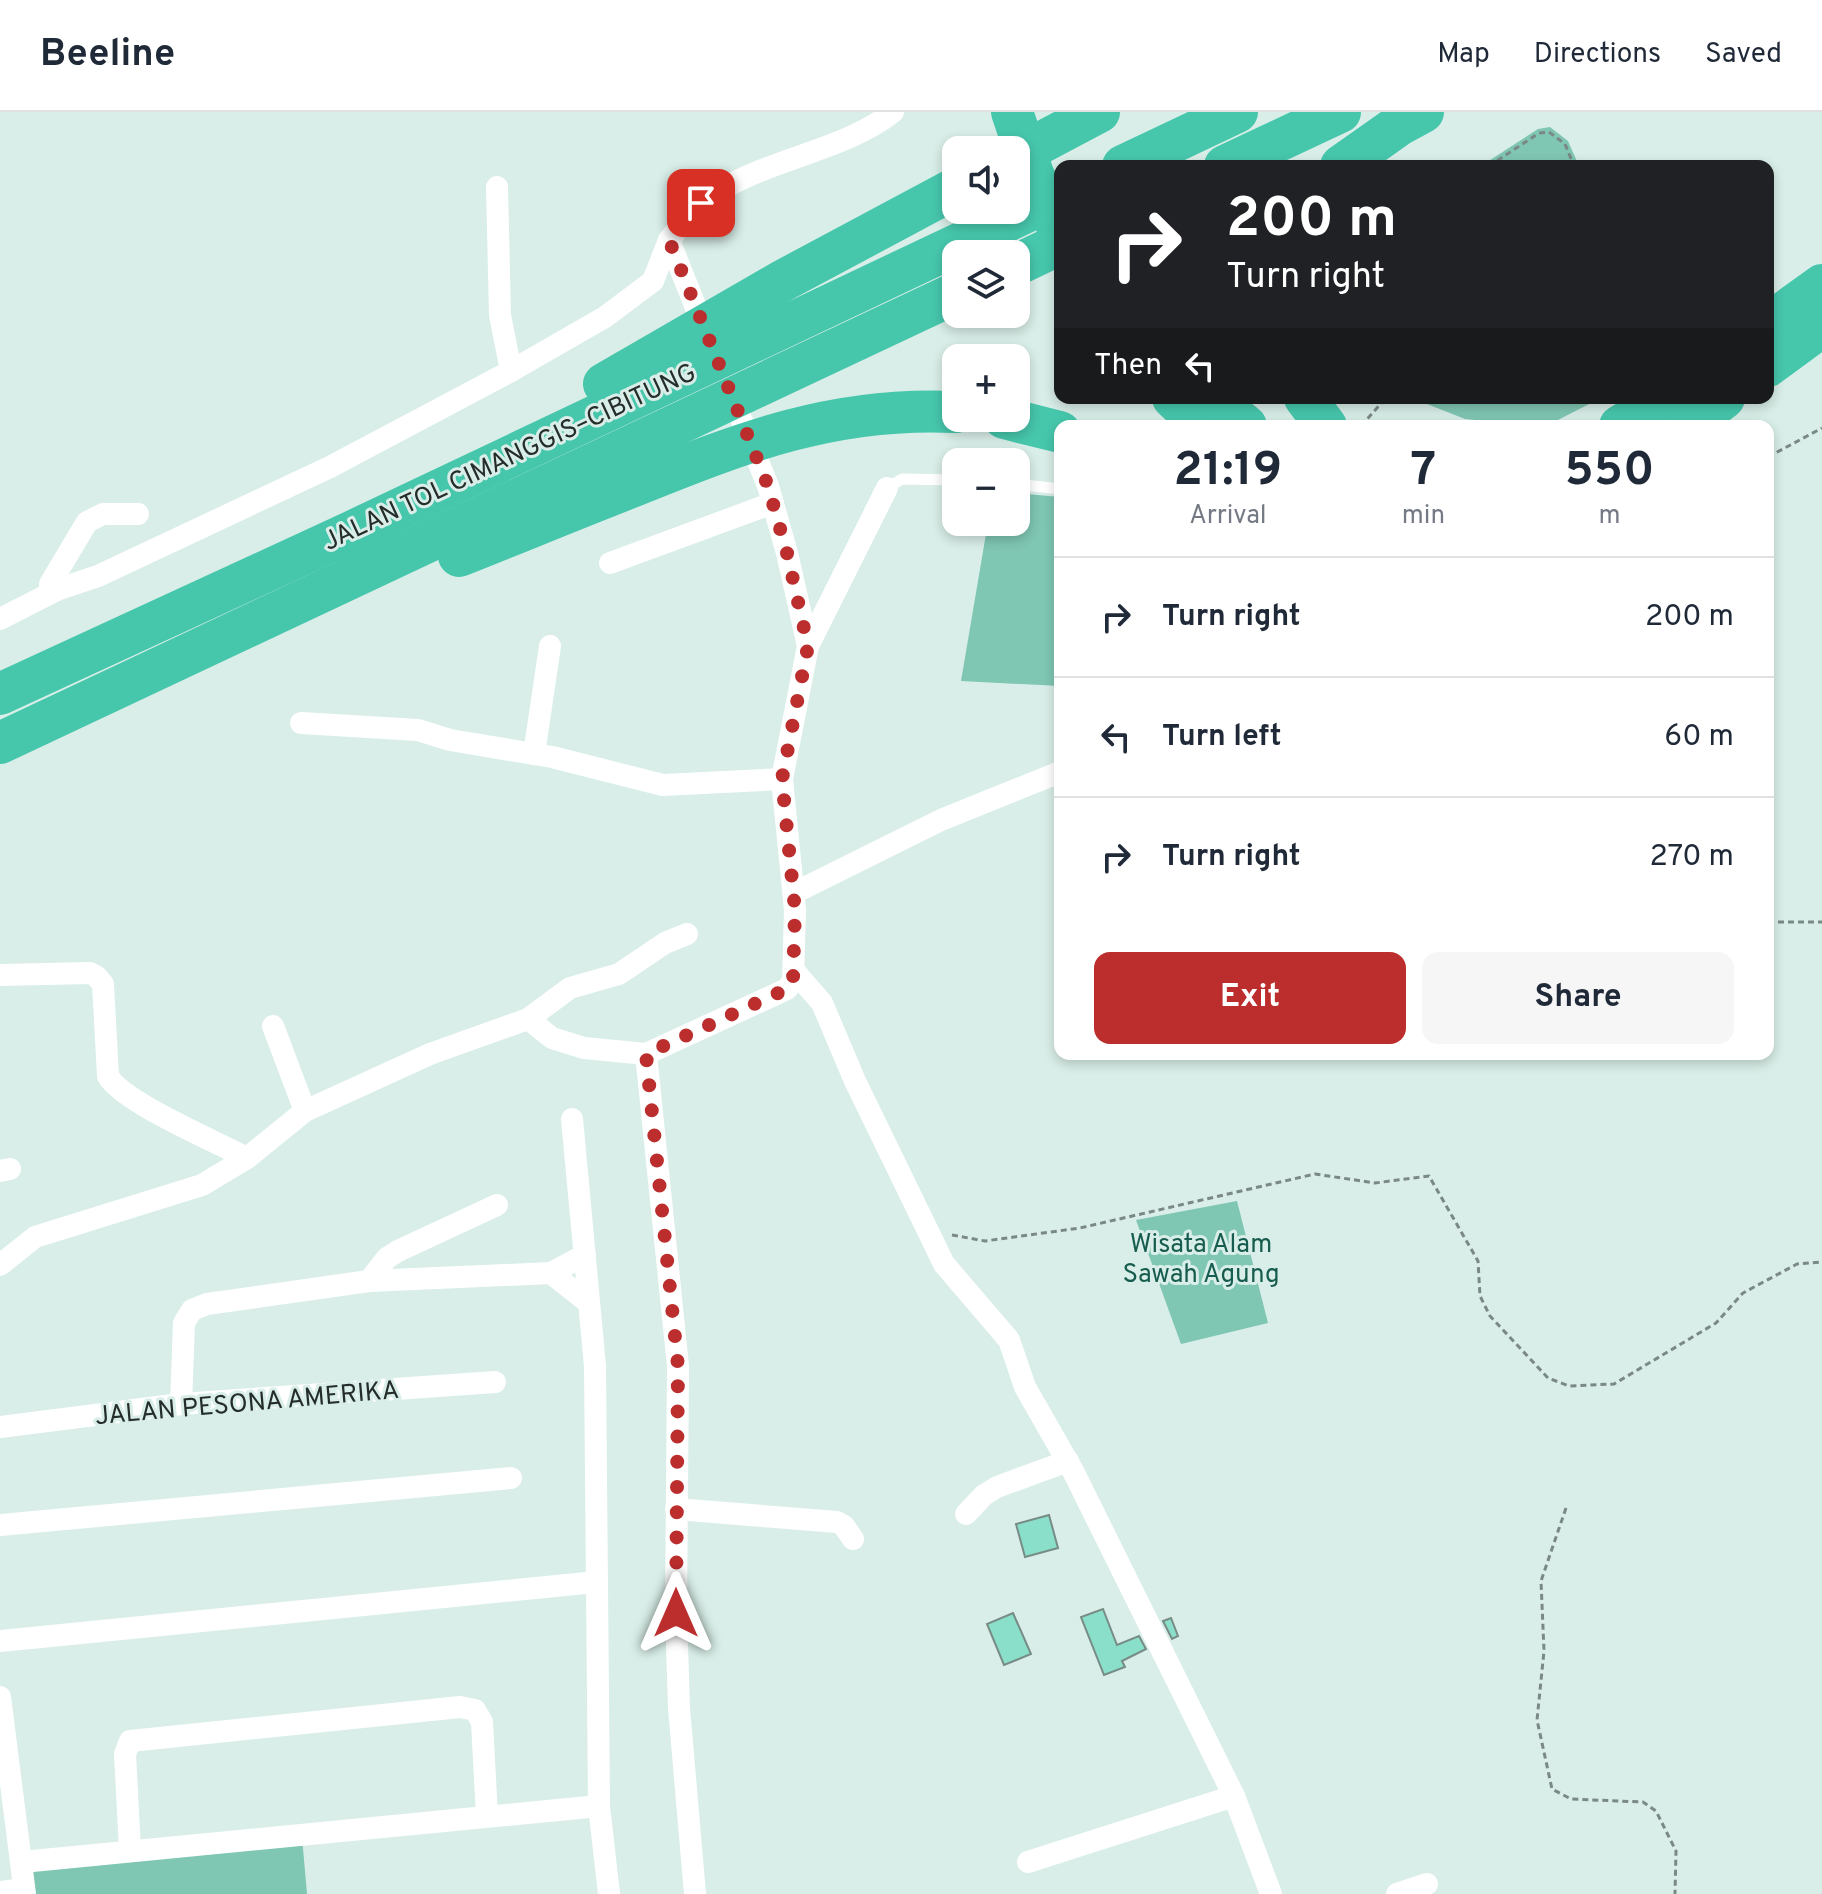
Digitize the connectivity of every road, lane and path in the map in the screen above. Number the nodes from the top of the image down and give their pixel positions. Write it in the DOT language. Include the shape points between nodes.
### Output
graph roads {
  1 [pos="893,112"];
  2 [pos="1012,112"];
  3 [pos="1035,112"];
  4 [pos="1099,112"];
  5 [pos="1237,112"];
  6 [pos="1340,112"];
  7 [pos="1423,112"];
  8 [pos="1030,149"];
  9 [pos="1056,160"];
  10 [pos="1136,160"];
  11 [pos="1238,160"];
  12 [pos="1349,160"];
  13 [pos="1498,160"];
  14 [pos="1572,160"];
  15 [pos="497,187"];
  16 [pos="942,195"];
  17 [pos="1054,199"];
  18 [pos="1054,219"];
  19 [pos="669,240"];
  20 [pos="1054,247"];
  21 [pos="1030,258"];
  22 [pos="1822,285"];
  23 [pos="942,300"];
  24 [pos="1774,320"];
  25 [pos="1822,326"];
  26 [pos="1774,362"];
  27 [pos="511,371"];
  28 [pos="1179,404"];
  29 [pos="1219,404"];
  30 [pos="1381,404"];
  31 [pos="1655,404"];
  32 [pos="1716,404"];
  33 [pos="942,411"];
  34 [pos="1197,420"];
  35 [pos="1239,420"];
  36 [pos="1366,420"];
  37 [pos="1630,420"];
  38 [pos="1694,420"];
  39 [pos="1030,424"];
  40 [pos="1822,428"];
  41 [pos="1054,430"];
  42 [pos="1774,454"];
  43 [pos="942,480"];
  44 [pos="1030,486"];
  45 [pos="887,488"];
  46 [pos="1054,488"];
  47 [pos="770,494"];
  48 [pos="138,514"];
  49 [pos="351,532"];
  50 [pos="610,563"];
  51 [pos="48,581"];
  52 [pos="0,619"];
  53 [pos="550,646"];
  54 [pos="808,646"];
  55 [pos="0,694"];
  56 [pos="56,717"];
  57 [pos="301,723"];
  58 [pos="0,743"];
  59 [pos="534,754"];
  60 [pos="1054,774"];
  61 [pos="782,779"];
  62 [pos="794,893"];
  63 [pos="1774,922"];
  64 [pos="1822,922"];
  65 [pos="687,934"];
  66 [pos="795,972"];
  67 [pos="0,975"];
  68 [pos="528,1019"];
  69 [pos="273,1026"];
  70 [pos="646,1054"];
  71 [pos="305,1111"];
  72 [pos="572,1119"];
  73 [pos="247,1158"];
  74 [pos="497,1205"];
  75 [pos="928,1230"];
  76 [pos="585,1255"];
  77 [pos="1822,1262"];
  78 [pos="0,1265"];
  79 [pos="551,1273"];
  80 [pos="369,1281"];
  81 [pos="589,1303"];
  82 [pos="495,1382"];
  83 [pos="181,1404"];
  84 [pos="0,1427"];
  85 [pos="1068,1461"];
  86 [pos="511,1478"];
  87 [pos="1566,1508"];
  88 [pos="676,1509"];
  89 [pos="966,1514"];
  90 [pos="0,1525"];
  91 [pos="853,1539"];
  92 [pos="596,1582"];
  93 [pos="0,1641"];
  94 [pos="0,1697"];
  95 [pos="1234,1796"];
  96 [pos="599,1806"];
  97 [pos="487,1816"];
  98 [pos="130,1850"];
  99 [pos="22,1862"];
  100 [pos="1028,1862"];
  101 [pos="1427,1884"];
  102 [pos="0,1892"];
  103 [pos="25,1892"];
  104 [pos="609,1894"];
  105 [pos="695,1894"];
  106 [pos="1271,1894"];
  107 [pos="1397,1894"];
  108 [pos="1675,1894"];
  1 -- 19 [label="street" via="848,137 744,177 701,203"];
  2 -- 18 [label="highway"];
  3 -- 9 [label="highway"];
  4 -- 8 [label="highway"];
  5 -- 10 [label="highway"];
  6 -- 11 [label="highway"];
  7 -- 12 [label="highway"];
  13 -- 14 [label="path" via="1549,132 1565,144"];
  15 -- 27 [label="street" via="500,315"];
  16 -- 49 [label="highway" via="784,280"];
  17 -- 49 [label="highway, JALAN TOL CIMANGGIS–CIBITUNG"];
  19 -- 27 [label="street" via="653,281 605,317"];
  19 -- 47 [label="street"];
  20 -- 21 [label="highway"];
  22 -- 24 [label="highway"];
  23 -- 56 [label="highway, JALAN TOL CIMANGGIS–CIBITUNG"];
  25 -- 26 [label="highway"];
  27 -- 51 [label="street" via="330,467 98,576"];
  28 -- 34 [label="highway"];
  29 -- 35 [label="highway"];
  30 -- 36 [label="path"];
  31 -- 37 [label="highway"];
  32 -- 38 [label="highway"];
  33 -- 56 [label="highway" via="864,415 739,444"];
  39 -- 41 [label="highway"];
  40 -- 42 [label="path"];
  43 -- 45 [label="lane" via="902,479"];
  44 -- 46 [label="lane"];
  45 -- 54 [label="street"];
  47 -- 50 [label="street"];
  47 -- 54 [label="street"];
  48 -- 51 [label="street" via="103,514 87,522"];
  49 -- 55 [label="highway, JALAN TOL CIMANGGIS–CIBITUNG"];
  51 -- 52 [label="street"];
  53 -- 59 [label="street"];
  54 -- 61 [label="street"];
  56 -- 58 [label="highway, JALAN TOL CIMANGGIS–CIBITUNG"];
  57 -- 59 [label="street" via="418,730"];
  59 -- 61 [label="street" via="663,785"];
  60 -- 62 [label="street" via="941,820"];
  61 -- 62 [label="street"];
  62 -- 66 [label="street"];
  63 -- 64 [label="path"];
  65 -- 68 [label="street" via="619,974 570,988"];
  66 -- 70 [label="street" via="787,989"];
  66 -- 75 [label="street" via="822,1003"];
  67 -- 73 [label="street" via="96,976 103,984 108,1076 114,1086"];
  68 -- 70 [label="street" via="545,1034 573,1045"];
  68 -- 71 [label="street" via="430,1054"];
  69 -- 71 [label="street"];
  70 -- 88 [label="street" via="678,1366"];
  71 -- 73 [label="street"];
  72 -- 76 [label="street"];
  73 -- 78 [label="street" via="202,1185 35,1237"];
  74 -- 80 [label="street" via="398,1251"];
  75 -- 77 [label="path" via="985,1241 1080,1228 1315,1174 1375,1183 1429,1176 1478,1261 1480,1296 1490,1316 1548,1378 1569,1386 1614,1384 1716,1323 1743,1293 1797,1264"];
  75 -- 85 [label="street" via="944,1264 1009,1340 1025,1387"];
  76 -- 79 [label="street"];
  76 -- 81 [label="street"];
  79 -- 80 [label="street"];
  79 -- 81 [label="street"];
  80 -- 83 [label="street" via="192,1310 184,1323"];
  81 -- 92 [label="street" via="595,1366"];
  82 -- 83 [label="street, JALAN PESONA AMERIKA"];
  83 -- 84 [label="street, JALAN PESONA AMERIKA"];
  85 -- 89 [label="street" via="997,1487"];
  85 -- 95 [label="street"];
  86 -- 90 [label="street"];
  87 -- 108 [label="path" via="1541,1581 1544,1651 1537,1720 1552,1789 1571,1799 1643,1802 1656,1811 1676,1851"];
  88 -- 91 [label="street" via="837,1522"];
  88 -- 105 [label="street" via="679,1708"];
  92 -- 93 [label="street"];
  92 -- 96 [label="street"];
  94 -- 99 [label="street"];
  95 -- 100 [label="street"];
  95 -- 106 [label="street"];
  96 -- 97 [label="street"];
  96 -- 104 [label="street"];
  97 -- 98 [label="street"];
  97 -- 98 [label="street" via="482,1722 475,1710 460,1707 130,1741 125,1754"];
  98 -- 99 [label="street"];
  99 -- 103 [label="street"];
  101 -- 107 [label="street"];
  102 -- 103 [label="street"];
}
